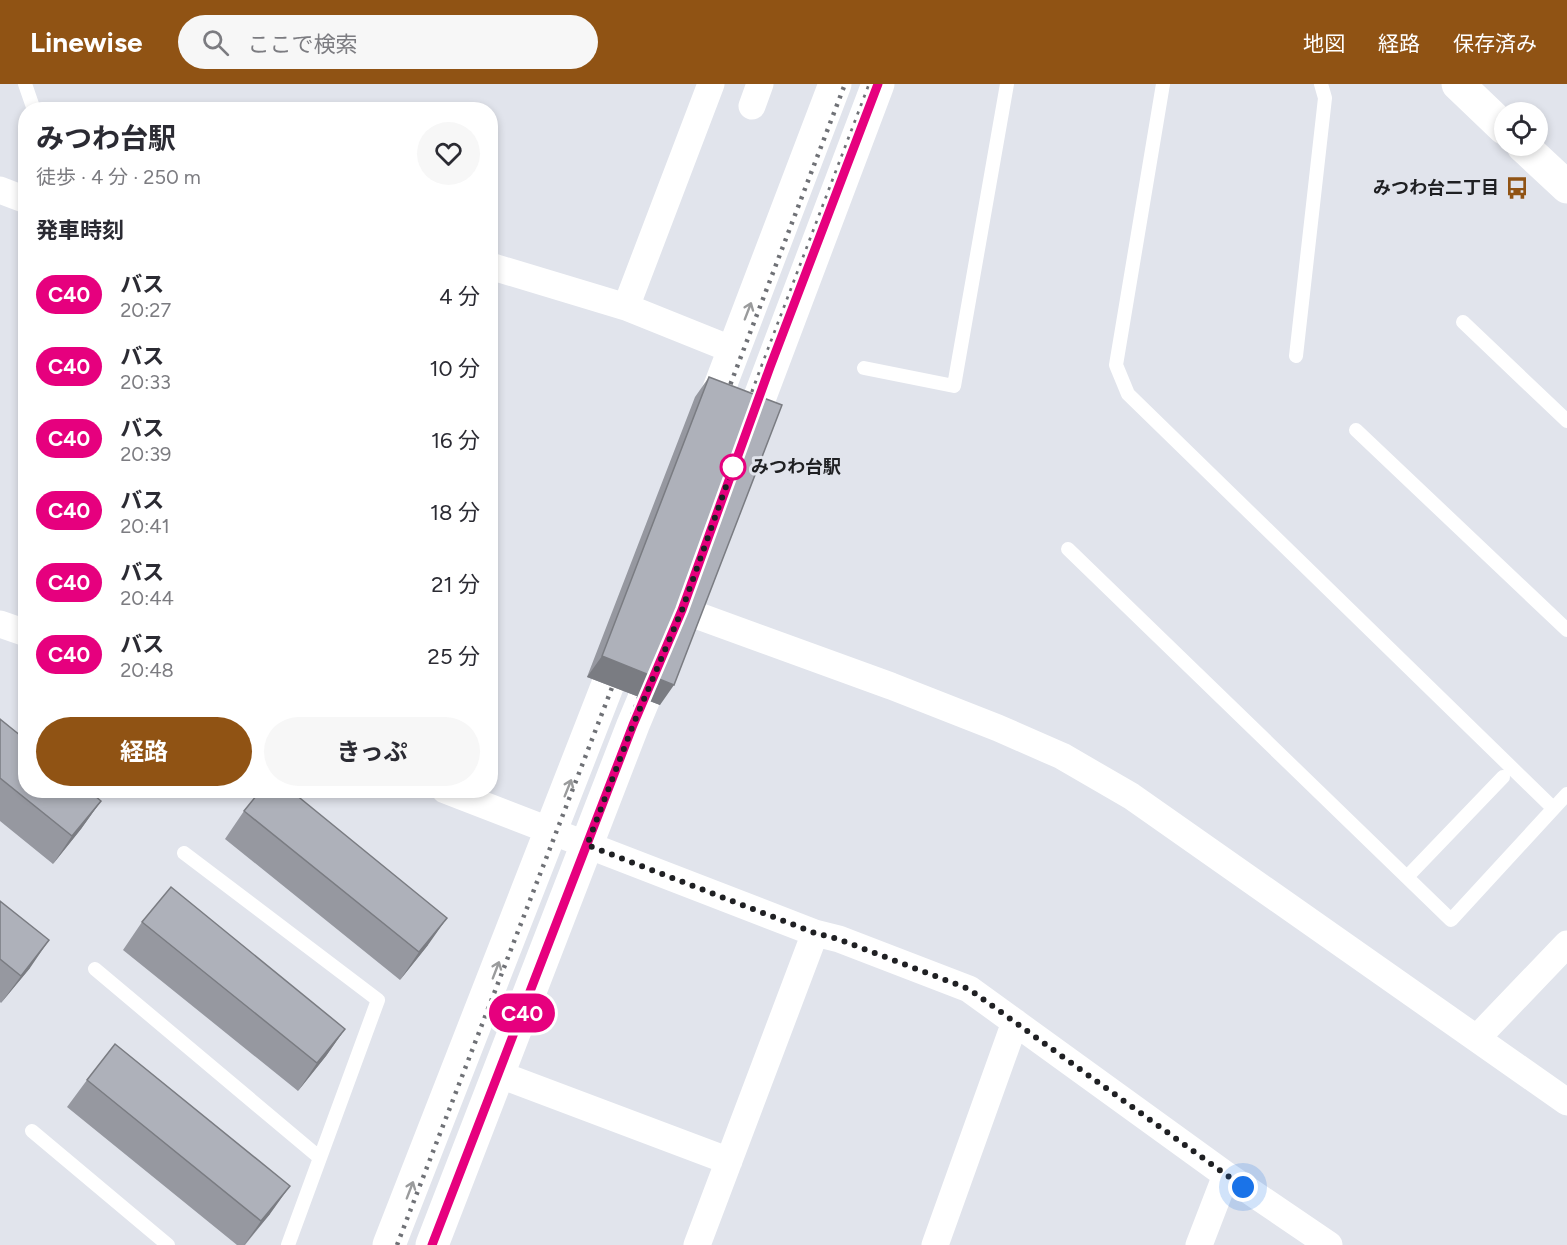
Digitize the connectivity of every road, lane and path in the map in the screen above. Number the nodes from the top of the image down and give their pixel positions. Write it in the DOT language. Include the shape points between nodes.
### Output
graph roads {
  1 [pos="25,84"];
  2 [pos="711,84"];
  3 [pos="835,84"];
  4 [pos="878,84"];
  5 [pos="1007,84"];
  6 [pos="1163,84"];
  7 [pos="1321,84"];
  8 [pos="1458,84"];
  9 [pos="31,102"];
  10 [pos="1494,118"];
  11 [pos="1534,156"];
  12 [pos="1567,187"];
  13 [pos="0,190"];
  14 [pos="18,197"];
  15 [pos="498,268"];
  16 [pos="626,307"];
  17 [pos="1464,322"];
  18 [pos="733,350"];
  19 [pos="1296,356"];
  20 [pos="864,368"];
  21 [pos="1567,421"];
  22 [pos="1356,430"];
  23 [pos="696,449"];
  24 [pos="734,466"];
  25 [pos="1068,549"];
  26 [pos="686,599"];
  27 [pos="635,613"];
  28 [pos="0,624"];
  29 [pos="18,630"];
  30 [pos="1567,630"];
  31 [pos="1503,777"];
  32 [pos="1567,794"];
  33 [pos="465,798"];
  34 [pos="1553,808"];
  35 [pos="550,831"];
  36 [pos="587,845"];
  37 [pos="184,854"];
  38 [pos="1407,877"];
  39 [pos="815,933"];
  40 [pos="1567,944"];
  41 [pos="95,969"];
  42 [pos="1016,1022"];
  43 [pos="1477,1038"];
  44 [pos="498,1074"];
  45 [pos="1567,1102"];
  46 [pos="32,1131"];
  47 [pos="320,1158"];
  48 [pos="729,1161"];
  49 [pos="1226,1175"];
  50 [pos="168,1245"];
  51 [pos="288,1245"];
  52 [pos="389,1245"];
  53 [pos="432,1245"];
  54 [pos="697,1245"];
  55 [pos="935,1245"];
  56 [pos="1199,1245"];
  57 [pos="1329,1245"];
  1 -- 9 [label="lane"];
  2 -- 16 [label="street"];
  18 -- 3 [label="street, one-way"];
  4 -- 24 [label="street"];
  5 -- 20 [label="lane" via="954,386"];
  6 -- 34 [label="lane" via="1116,365 1128,394"];
  7 -- 19 [label="lane" via="1325,98"];
  8 -- 10 [label="street"];
  11 -- 12 [label="street"];
  13 -- 14 [label="street"];
  15 -- 16 [label="street"];
  16 -- 18 [label="street"];
  17 -- 21 [label="lane"];
  18 -- 23 [label="street"];
  22 -- 30 [label="lane"];
  25 -- 38 [label="lane"];
  26 -- 36 [label="street"];
  26 -- 43 [label="street" via="1062,756 1131,796"];
  35 -- 27 [label="street, one-way"];
  28 -- 29 [label="street"];
  31 -- 38 [label="lane"];
  32 -- 34 [label="lane"];
  33 -- 35 [label="street"];
  34 -- 38 [label="lane" via="1451,920"];
  35 -- 36 [label="street"];
  52 -- 35 [label="street, one-way"];
  36 -- 39 [label="street"];
  36 -- 44 [label="street"];
  37 -- 47 [label="lane" via="378,1000"];
  39 -- 42 [label="street" via="969,989"];
  39 -- 48 [label="street"];
  40 -- 43 [label="street"];
  41 -- 47 [label="lane"];
  42 -- 49 [label="street"];
  42 -- 55 [label="street"];
  43 -- 45 [label="street"];
  44 -- 48 [label="street"];
  44 -- 53 [label="street"];
  46 -- 50 [label="lane"];
  47 -- 51 [label="lane"];
  48 -- 54 [label="street"];
  49 -- 56 [label="street"];
  49 -- 57 [label="street"];
}
